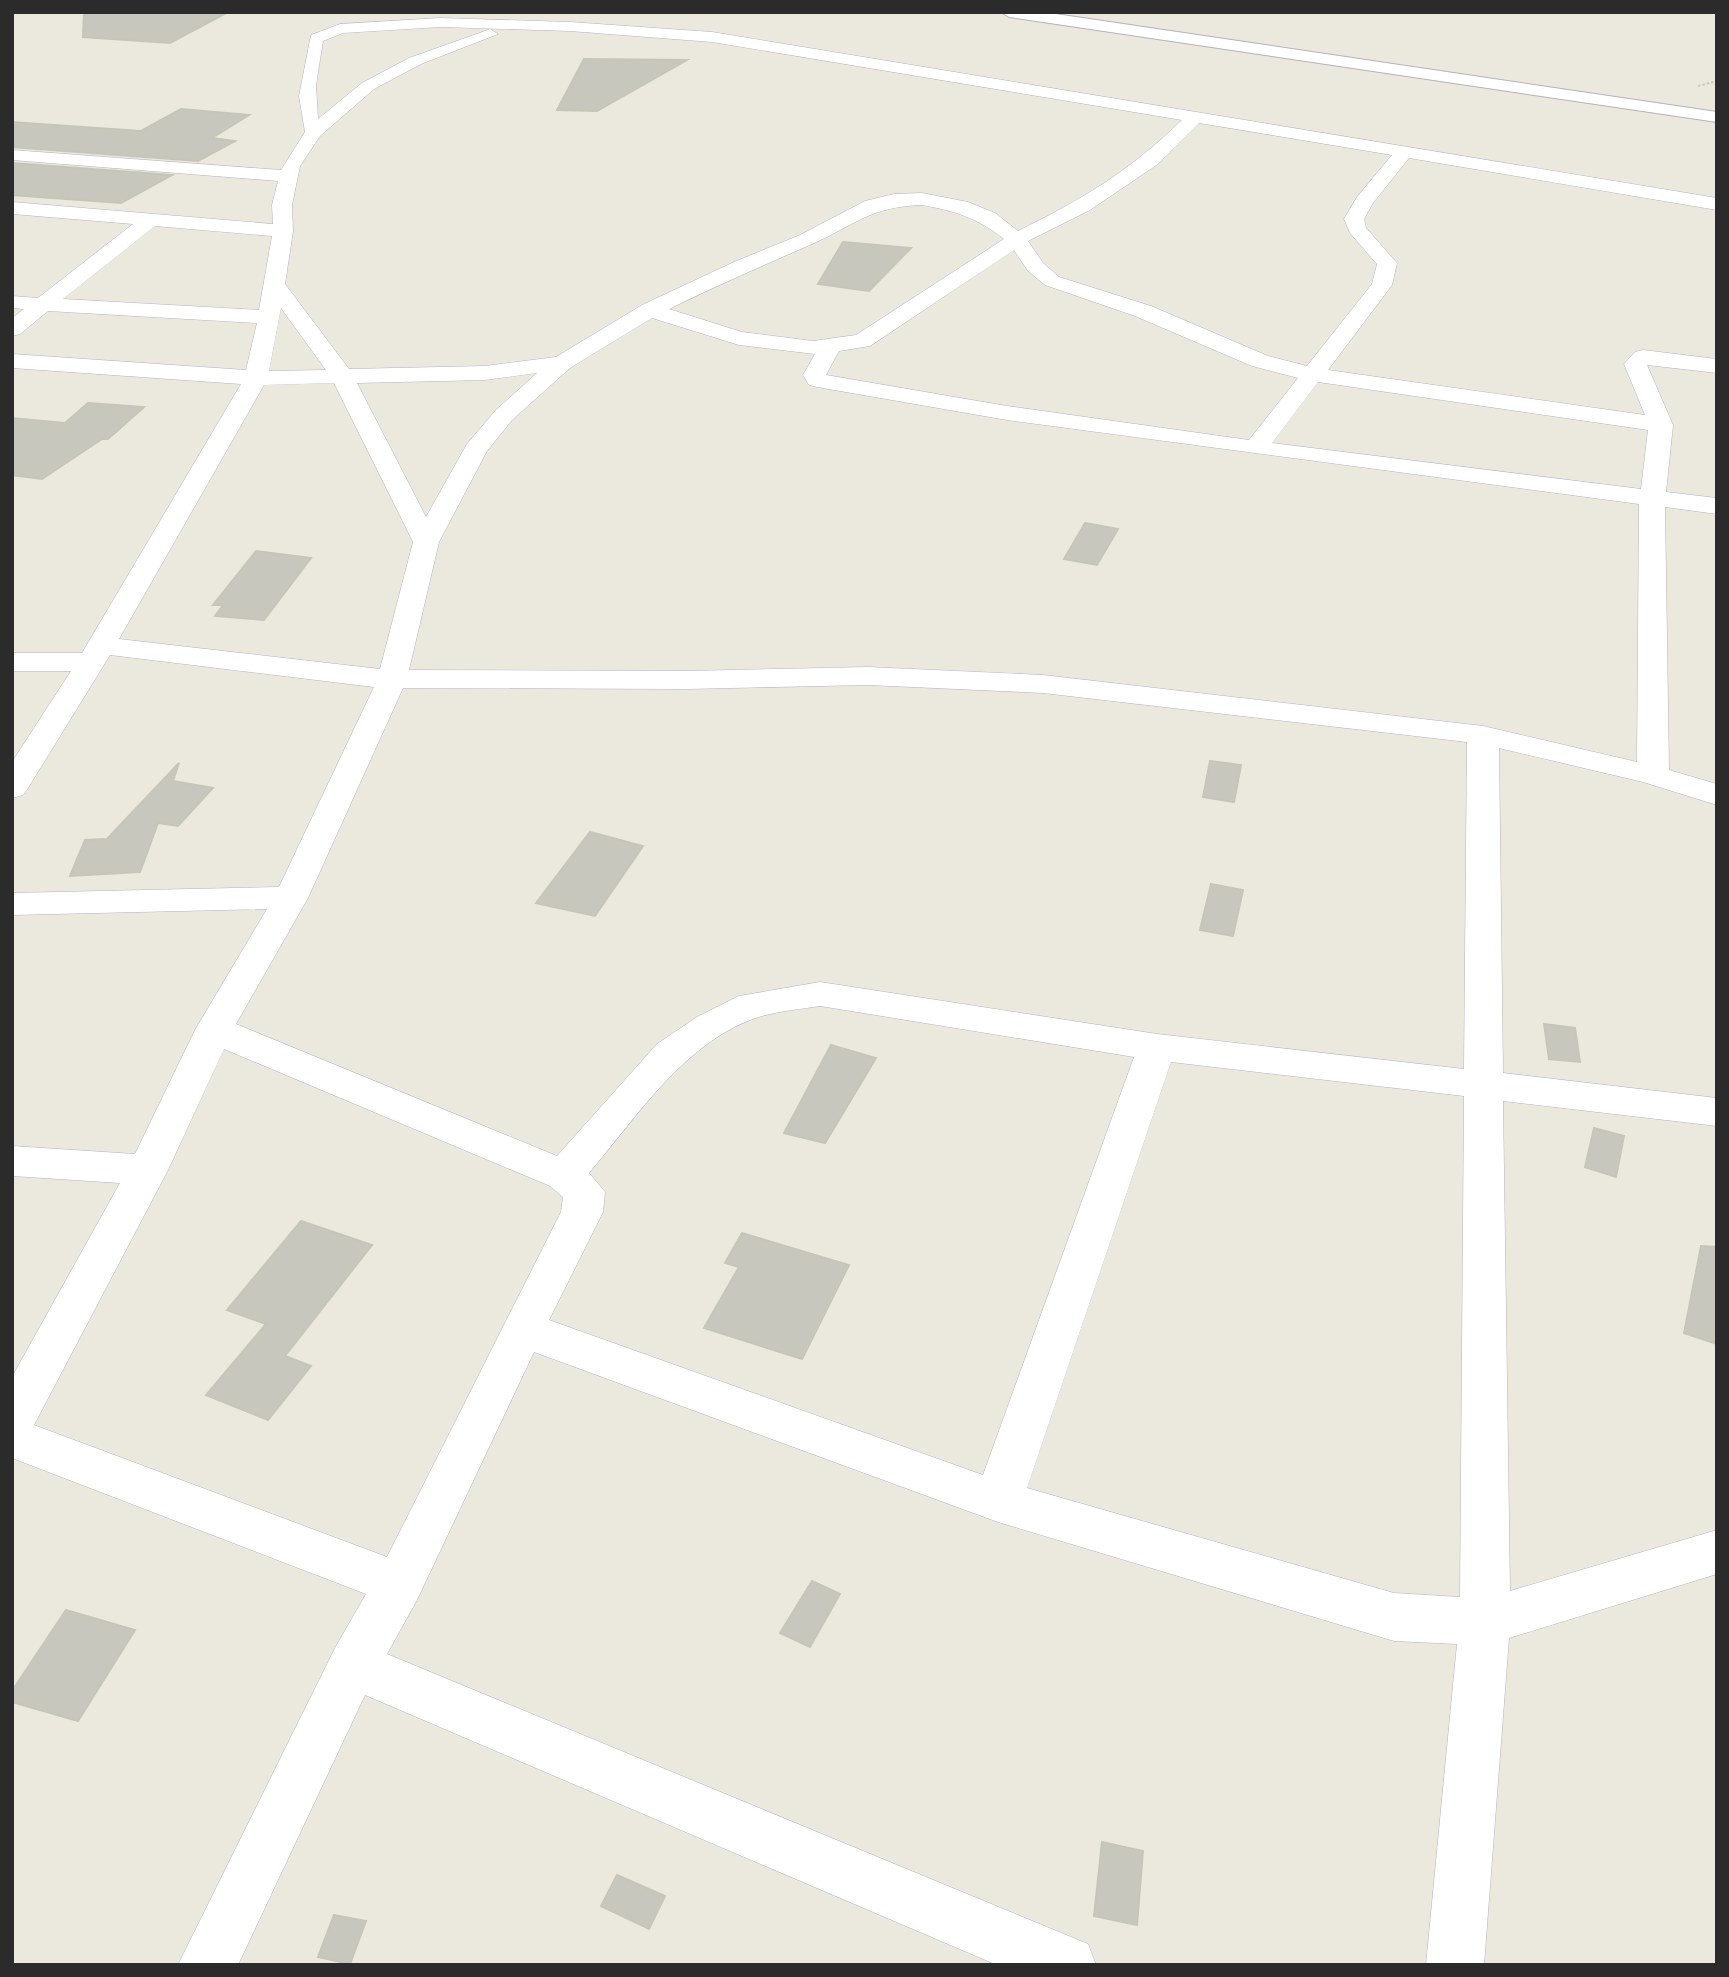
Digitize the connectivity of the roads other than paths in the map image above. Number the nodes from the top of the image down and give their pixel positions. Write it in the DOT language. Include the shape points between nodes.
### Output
graph roads {
  1 [pos="555,12"];
  2 [pos="1009,12"];
  3 [pos="520,24"];
  4 [pos="1196,116"];
  5 [pos="1717,117"];
  6 [pos="314,132"];
  7 [pos="1405,151"];
  8 [pos="12,155"];
  9 [pos="288,176"];
  10 [pos="1717,204"];
  11 [pos="13,208"];
  12 [pos="150,220"];
  13 [pos="283,231"];
  14 [pos="1017,239"];
  15 [pos="274,284"];
  16 [pos="12,302"];
  17 [pos="43,304"];
  18 [pos="650,310"];
  19 [pos="269,317"];
  20 [pos="12,329"];
  21 [pos="830,348"];
  22 [pos="12,361"];
  23 [pos="562,363"];
  24 [pos="1717,366"];
  25 [pos="1311,374"];
  26 [pos="342,376"];
  27 [pos="256,378"];
  28 [pos="1661,425"];
  29 [pos="1255,448"];
  30 [pos="1652,499"];
  31 [pos="1717,506"];
  32 [pos="426,542"];
  33 [pos="95,654"];
  34 [pos="12,662"];
  35 [pos="392,679"];
  36 [pos="1483,735"];
  37 [pos="1653,775"];
  38 [pos="12,788"];
  39 [pos="1717,795"];
  40 [pos="291,898"];
  41 [pos="12,904"];
  42 [pos="214,1030"];
  43 [pos="1157,1047"];
  44 [pos="1484,1087"];
  45 [pos="1717,1112"];
  46 [pos="12,1161"];
  47 [pos="148,1170"];
  48 [pos="564,1175"];
  49 [pos="522,1329"];
  50 [pos="12,1421"];
  51 [pos="12,1437"];
  52 [pos="998,1501"];
  53 [pos="1717,1552"];
  54 [pos="399,1584"];
  55 [pos="1485,1622"];
  56 [pos="353,1665"];
  57 [pos="207,1965"];
  58 [pos="1068,1965"];
  59 [pos="1455,1965"];
  1 -- 3 [label="street"];
  2 -- 5 [label="street"];
  3 -- 4 [label="street" via="712,37"];
  3 -- 6 [label="street" via="398,69 354,96"];
  3 -- 6 [label="street" via="365,26 318,35 305,89"];
  4 -- 7 [label="street"];
  4 -- 14 [label="street" via="1152,160 1083,206"];
  6 -- 9 [label="street"];
  7 -- 10 [label="street"];
  7 -- 25 [label="street" via="1354,219 1357,229 1387,263 1382,285"];
  8 -- 9 [label="street"];
  9 -- 13 [label="street"];
  11 -- 12 [label="street"];
  12 -- 13 [label="street"];
  12 -- 17 [label="street"];
  13 -- 15 [label="street"];
  14 -- 18 [label="street" via="988,217 961,206 894,200 872,205"];
  14 -- 21 [label="street" via="862,341"];
  14 -- 25 [label="street" via="1035,267 1052,281 1143,311 1260,361"];
  15 -- 19 [label="street"];
  15 -- 26 [label="street"];
  16 -- 17 [label="street"];
  17 -- 19 [label="street"];
  17 -- 20 [label="street"];
  18 -- 21 [label="street" via="739,338"];
  18 -- 23 [label="street"];
  19 -- 27 [label="street"];
  21 -- 29 [label="street" via="814,375 817,380"];
  22 -- 27 [label="street"];
  23 -- 26 [label="street" via="485,373"];
  23 -- 32 [label="street" via="504,415 476,449"];
  24 -- 28 [label="street" via="1643,357 1635,363"];
  25 -- 28 [label="street"];
  25 -- 29 [label="street"];
  26 -- 27 [label="street"];
  26 -- 32 [label="street"];
  27 -- 33 [label="street"];
  28 -- 30 [label="street"];
  29 -- 30 [label="street"];
  30 -- 31 [label="street"];
  30 -- 37 [label="street"];
  32 -- 35 [label="street"];
  33 -- 34 [label="street"];
  33 -- 35 [label="street"];
  33 -- 38 [label="street"];
  35 -- 36 [label="street" via="868,676 1043,684"];
  35 -- 40 [label="street"];
  36 -- 37 [label="street"];
  36 -- 44 [label="street"];
  37 -- 39 [label="street"];
  40 -- 41 [label="street"];
  40 -- 42 [label="street"];
  42 -- 47 [label="street"];
  42 -- 48 [label="street"];
  43 -- 44 [label="street"];
  43 -- 48 [label="street" via="820,994 752,1005 671,1053"];
  43 -- 52 [label="street"];
  44 -- 45 [label="street"];
  44 -- 55 [label="street"];
  46 -- 47 [label="street"];
  47 -- 50 [label="street"];
  48 -- 49 [label="street" via="584,1192 582,1212"];
  49 -- 52 [label="street"];
  49 -- 54 [label="street"];
  51 -- 54 [label="street"];
  52 -- 55 [label="street" via="1394,1617"];
  53 -- 55 [label="street"];
  54 -- 56 [label="street"];
  55 -- 59 [label="street"];
  56 -- 57 [label="street"];
  56 -- 58 [label="street"];
}
